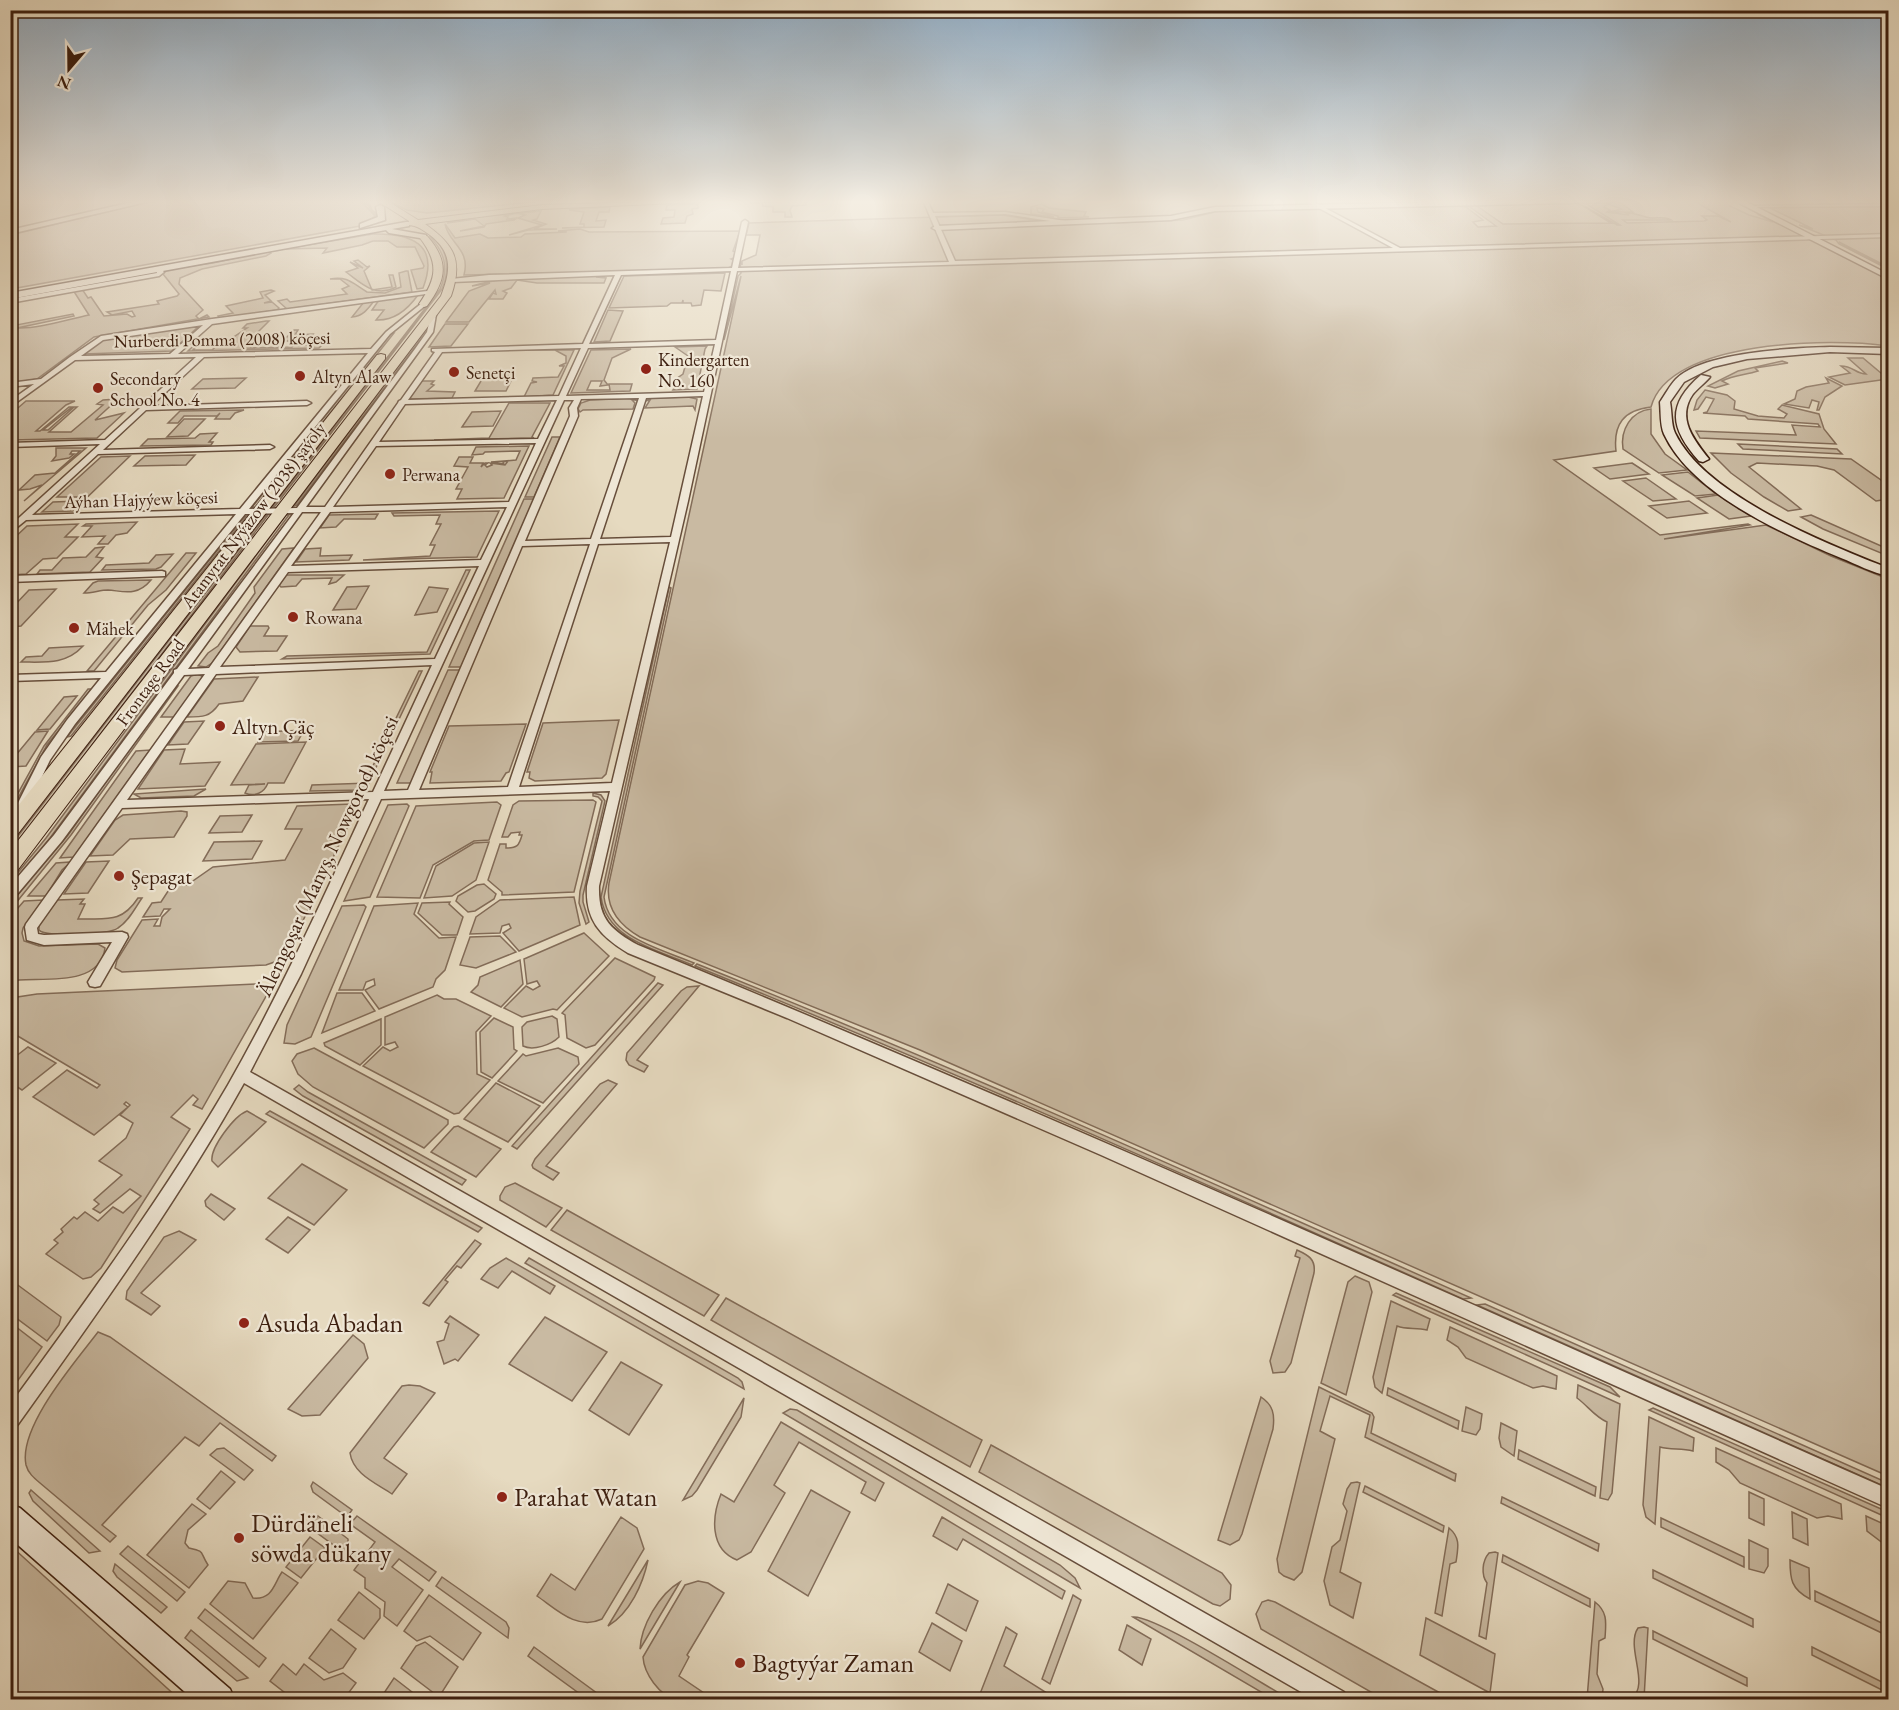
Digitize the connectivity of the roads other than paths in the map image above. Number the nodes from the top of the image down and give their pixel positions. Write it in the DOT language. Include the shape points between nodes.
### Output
graph roads {
  1 [pos="97,280"];
  2 [pos="98,280"];
  3 [pos="437,280"];
  4 [pos="453,280"];
  5 [pos="458,280"];
  6 [pos="616,280"];
  7 [pos="733,280"];
  8 [pos="85,282"];
  9 [pos="433,291"];
  10 [pos="12,296"];
  11 [pos="429,307"];
  12 [pos="212,321"];
  13 [pos="719,342"];
  14 [pos="584,346"];
  15 [pos="417,350"];
  16 [pos="440,350"];
  17 [pos="373,351"];
  18 [pos="1888,353"];
  19 [pos="1774,354"];
  20 [pos="171,355"];
  21 [pos="202,355"];
  22 [pos="72,358"];
  23 [pos="42,381"];
  24 [pos="1680,382"];
  25 [pos="10,385"];
  26 [pos="1694,385"];
  27 [pos="707,394"];
  28 [pos="643,396"];
  29 [pos="578,398"];
  30 [pos="560,399"];
  31 [pos="401,402"];
  32 [pos="306,404"];
  33 [pos="10,405"];
  34 [pos="145,408"];
  35 [pos="1665,410"];
  36 [pos="1680,412"];
  37 [pos="541,441"];
  38 [pos="106,442"];
  39 [pos="372,444"];
  40 [pos="10,445"];
  41 [pos="270,447"];
  42 [pos="96,452"];
  43 [pos="512,504"];
  44 [pos="326,509"];
  45 [pos="298,510"];
  46 [pos="281,511"];
  47 [pos="241,512"];
  48 [pos="259,512"];
  49 [pos="1782,516"];
  50 [pos="24,518"];
  51 [pos="1768,518"];
  52 [pos="10,531"];
  53 [pos="674,539"];
  54 [pos="595,542"];
  55 [pos="519,544"];
  56 [pos="484,563"];
  57 [pos="1888,564"];
  58 [pos="284,569"];
  59 [pos="1888,572"];
  60 [pos="162,574"];
  61 [pos="10,579"];
  62 [pos="438,662"];
  63 [pos="213,670"];
  64 [pos="178,672"];
  65 [pos="109,675"];
  66 [pos="10,678"];
  67 [pos="616,787"];
  68 [pos="512,791"];
  69 [pos="412,794"];
  70 [pos="377,795"];
  71 [pos="119,804"];
  72 [pos="11,829"];
  73 [pos="10,866"];
  74 [pos="10,895"];
  75 [pos="95,982"];
  76 [pos="243,1075"];
  77 [pos="10,1421"];
  78 [pos="1888,1499"];
  79 [pos="10,1518"];
  80 [pos="219,1700"];
  81 [pos="1336,1700"];
  1 -- 8 [label="street"];
  2 -- 8 [label="street"];
  3 -- 9 [label="main road, Atamyrat Nyýazow (2038) şaýoly"];
  4 -- 5 [label="street"];
  4 -- 11 [label="main road, Atamyrat Nyýazow (2038) şaýoly"];
  6 -- 14 [label="street, Älemgoşar (Manyş, Nowgorod) köçesi"];
  7 -- 13 [label="street"];
  8 -- 10 [label="street"];
  9 -- 11 [label="main road, Atamyrat Nyýazow (2038) şaýoly"];
  9 -- 12 [label="street"];
  11 -- 15 [label="street, Frontage Road" via="430,332"];
  11 -- 17 [label="street, Frontage Road" via="400,321"];
  11 -- 46 [label="main road, Atamyrat Nyýazow (2038) şaýoly"];
  11 -- 48 [label="main road, Atamyrat Nyýazow (2038) şaýoly"];
  12 -- 20 [label="street"];
  12 -- 22 [label="street" via="98,338"];
  13 -- 14 [label="street"];
  13 -- 27 [label="street"];
  14 -- 16 [label="street"];
  14 -- 30 [label="street, Älemgoşar (Manyş, Nowgorod) köçesi"];
  15 -- 16 [label="street"];
  15 -- 45 [label="street, Frontage Road"];
  16 -- 31 [label="street"];
  17 -- 21 [label="street, Nurberdi Pomma (2008) köçesi"];
  17 -- 47 [label="street, Frontage Road"];
  18 -- 19 [label="street"];
  19 -- 24 [label="street" via="1715,363"];
  19 -- 26 [label="street" via="1727,367"];
  20 -- 21 [label="street, Nurberdi Pomma (2008) köçesi"];
  20 -- 22 [label="street, Nurberdi Pomma (2008) köçesi"];
  21 -- 34 [label="street"];
  22 -- 23 [label="street"];
  23 -- 25 [label="street"];
  23 -- 33 [label="street"];
  24 -- 26 [label="street"];
  24 -- 35 [label="street" via="1669,394"];
  26 -- 36 [label="street"];
  27 -- 28 [label="street"];
  27 -- 53 [label="street"];
  28 -- 29 [label="street"];
  28 -- 54 [label="street"];
  29 -- 30 [label="street"];
  29 -- 55 [label="street" via="574,416"];
  30 -- 31 [label="street"];
  30 -- 37 [label="street, Älemgoşar (Manyş, Nowgorod) köçesi"];
  31 -- 39 [label="street"];
  32 -- 34 [label="street"];
  34 -- 38 [label="street"];
  35 -- 36 [label="street"];
  35 -- 51 [label="street" via="1668,431 1688,459 1720,487"];
  36 -- 49 [label="street" via="1685,433 1704,460 1738,489"];
  37 -- 39 [label="street"];
  37 -- 43 [label="street, Älemgoşar (Manyş, Nowgorod) köçesi"];
  38 -- 40 [label="street"];
  38 -- 42 [label="street"];
  39 -- 44 [label="street"];
  41 -- 42 [label="street"];
  42 -- 50 [label="street"];
  43 -- 44 [label="street, Aýhan Hajyýew köçesi"];
  43 -- 56 [label="street, Älemgoşar (Manyş, Nowgorod) köçesi"];
  44 -- 45 [label="street, Aýhan Hajyýew köçesi"];
  44 -- 58 [label="street"];
  45 -- 46 [label="street, Aýhan Hajyýew köçesi"];
  45 -- 64 [label="street, Frontage Road"];
  46 -- 48 [label="street, Aýhan Hajyýew köçesi"];
  46 -- 73 [label="main road, Atamyrat Nyýazow (2038) şaýoly"];
  47 -- 48 [label="street, Aýhan Hajyýew köçesi"];
  47 -- 50 [label="street, Aýhan Hajyýew köçesi"];
  47 -- 65 [label="street, Frontage Road"];
  48 -- 72 [label="main road, Atamyrat Nyýazow (2038) şaýoly"];
  49 -- 51 [label="street"];
  49 -- 57 [label="street"];
  50 -- 52 [label="street"];
  51 -- 59 [label="street"];
  53 -- 54 [label="street"];
  53 -- 67 [label="street"];
  54 -- 55 [label="street"];
  54 -- 68 [label="street"];
  55 -- 69 [label="street"];
  56 -- 58 [label="street"];
  56 -- 62 [label="street, Älemgoşar (Manyş, Nowgorod) köçesi"];
  58 -- 63 [label="street"];
  60 -- 61 [label="street"];
  62 -- 63 [label="street"];
  62 -- 70 [label="street, Älemgoşar (Manyş, Nowgorod) köçesi"];
  63 -- 64 [label="street"];
  63 -- 71 [label="street"];
  64 -- 74 [label="street, Frontage Road" via="58,838"];
  65 -- 66 [label="street"];
  65 -- 72 [label="street, Frontage Road" via="56,743"];
  67 -- 68 [label="street"];
  67 -- 78 [label="street" via="592,896 595,914 605,930 633,949 1057,1127"];
  68 -- 69 [label="street"];
  69 -- 70 [label="street"];
  70 -- 71 [label="street"];
  70 -- 76 [label="street, Älemgoşar (Manyş, Nowgorod) köçesi"];
  71 -- 75 [label="street" via="30,931 35,939 44,940 122,937"];
  76 -- 77 [label="street, Älemgoşar (Manyş, Nowgorod) köçesi" via="164,1202"];
  76 -- 81 [label="street"];
  79 -- 80 [label="street"];
}
